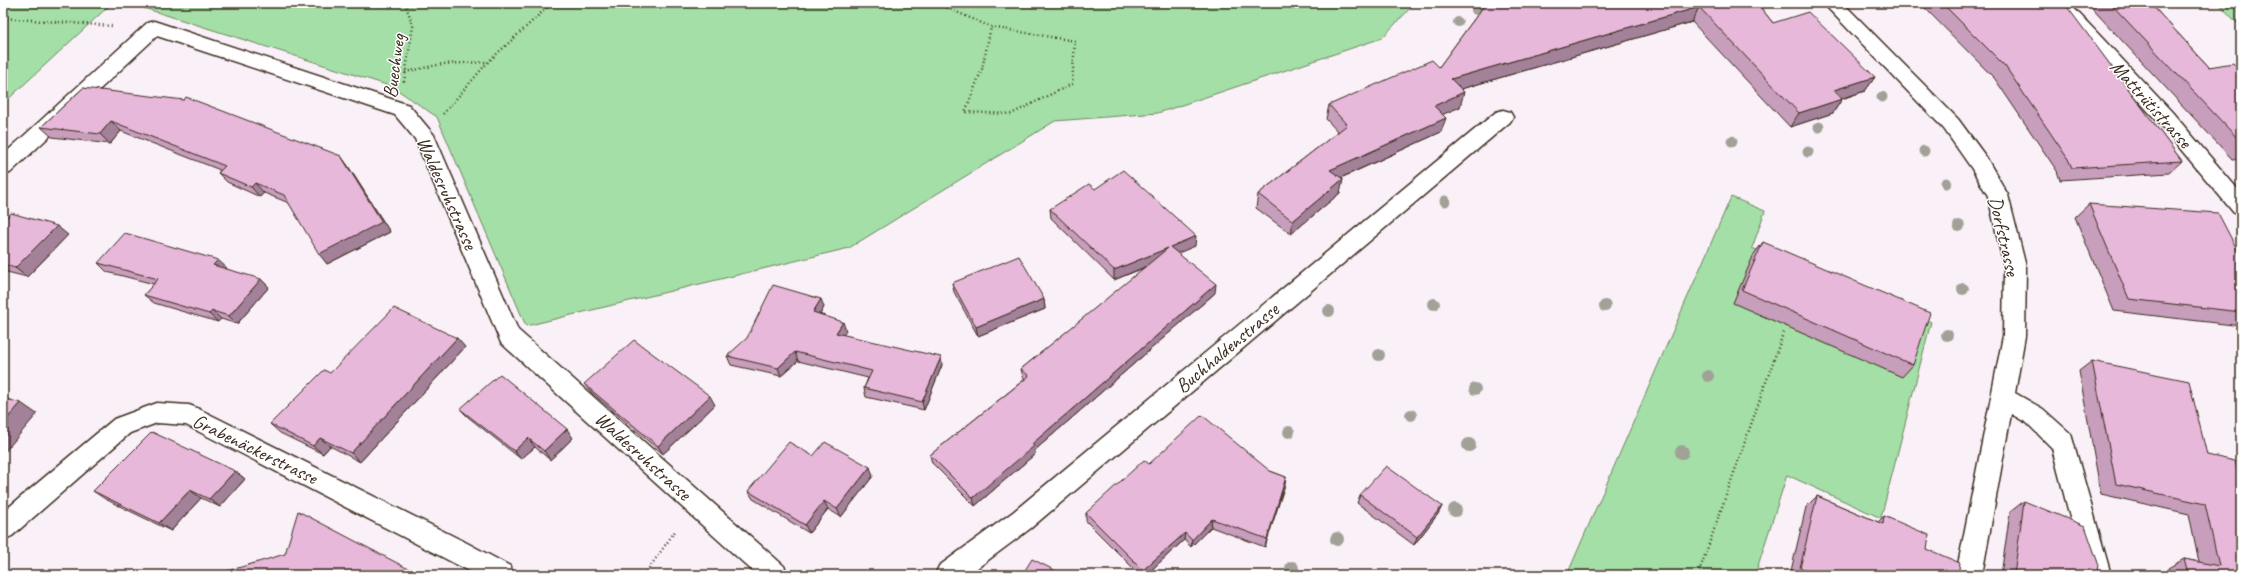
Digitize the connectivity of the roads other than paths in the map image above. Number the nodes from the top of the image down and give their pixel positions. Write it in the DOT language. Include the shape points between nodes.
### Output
graph roads {
  1 [pos="1832,3"];
  2 [pos="2058,3"];
  3 [pos="1503,117"];
  4 [pos="3,167"];
  5 [pos="2241,207"];
  6 [pos="2002,398"];
  7 [pos="3,528"];
  8 [pos="501,575"];
  9 [pos="775,575"];
  10 [pos="948,575"];
  11 [pos="1969,575"];
  12 [pos="2098,575"];
  1 -- 6 [label="street, Dorfstrasse" via="1951,124 1998,195 2015,267 2014,336"];
  2 -- 5 [label="street, Mattrütistrasse" via="2165,117"];
  3 -- 10 [label="street, Buchhaldenstrasse" via="1022,520"];
  4 -- 9 [label="street, Waldesruhstrasse" via="154,28 402,110 424,135 509,336"];
  6 -- 11 [label="street, Dorfstrasse"];
  6 -- 12 [label="street" via="2035,416 2063,442"];
  7 -- 8 [label="street, Grabenäckerstrasse" via="122,426 157,413 189,416"];
}
